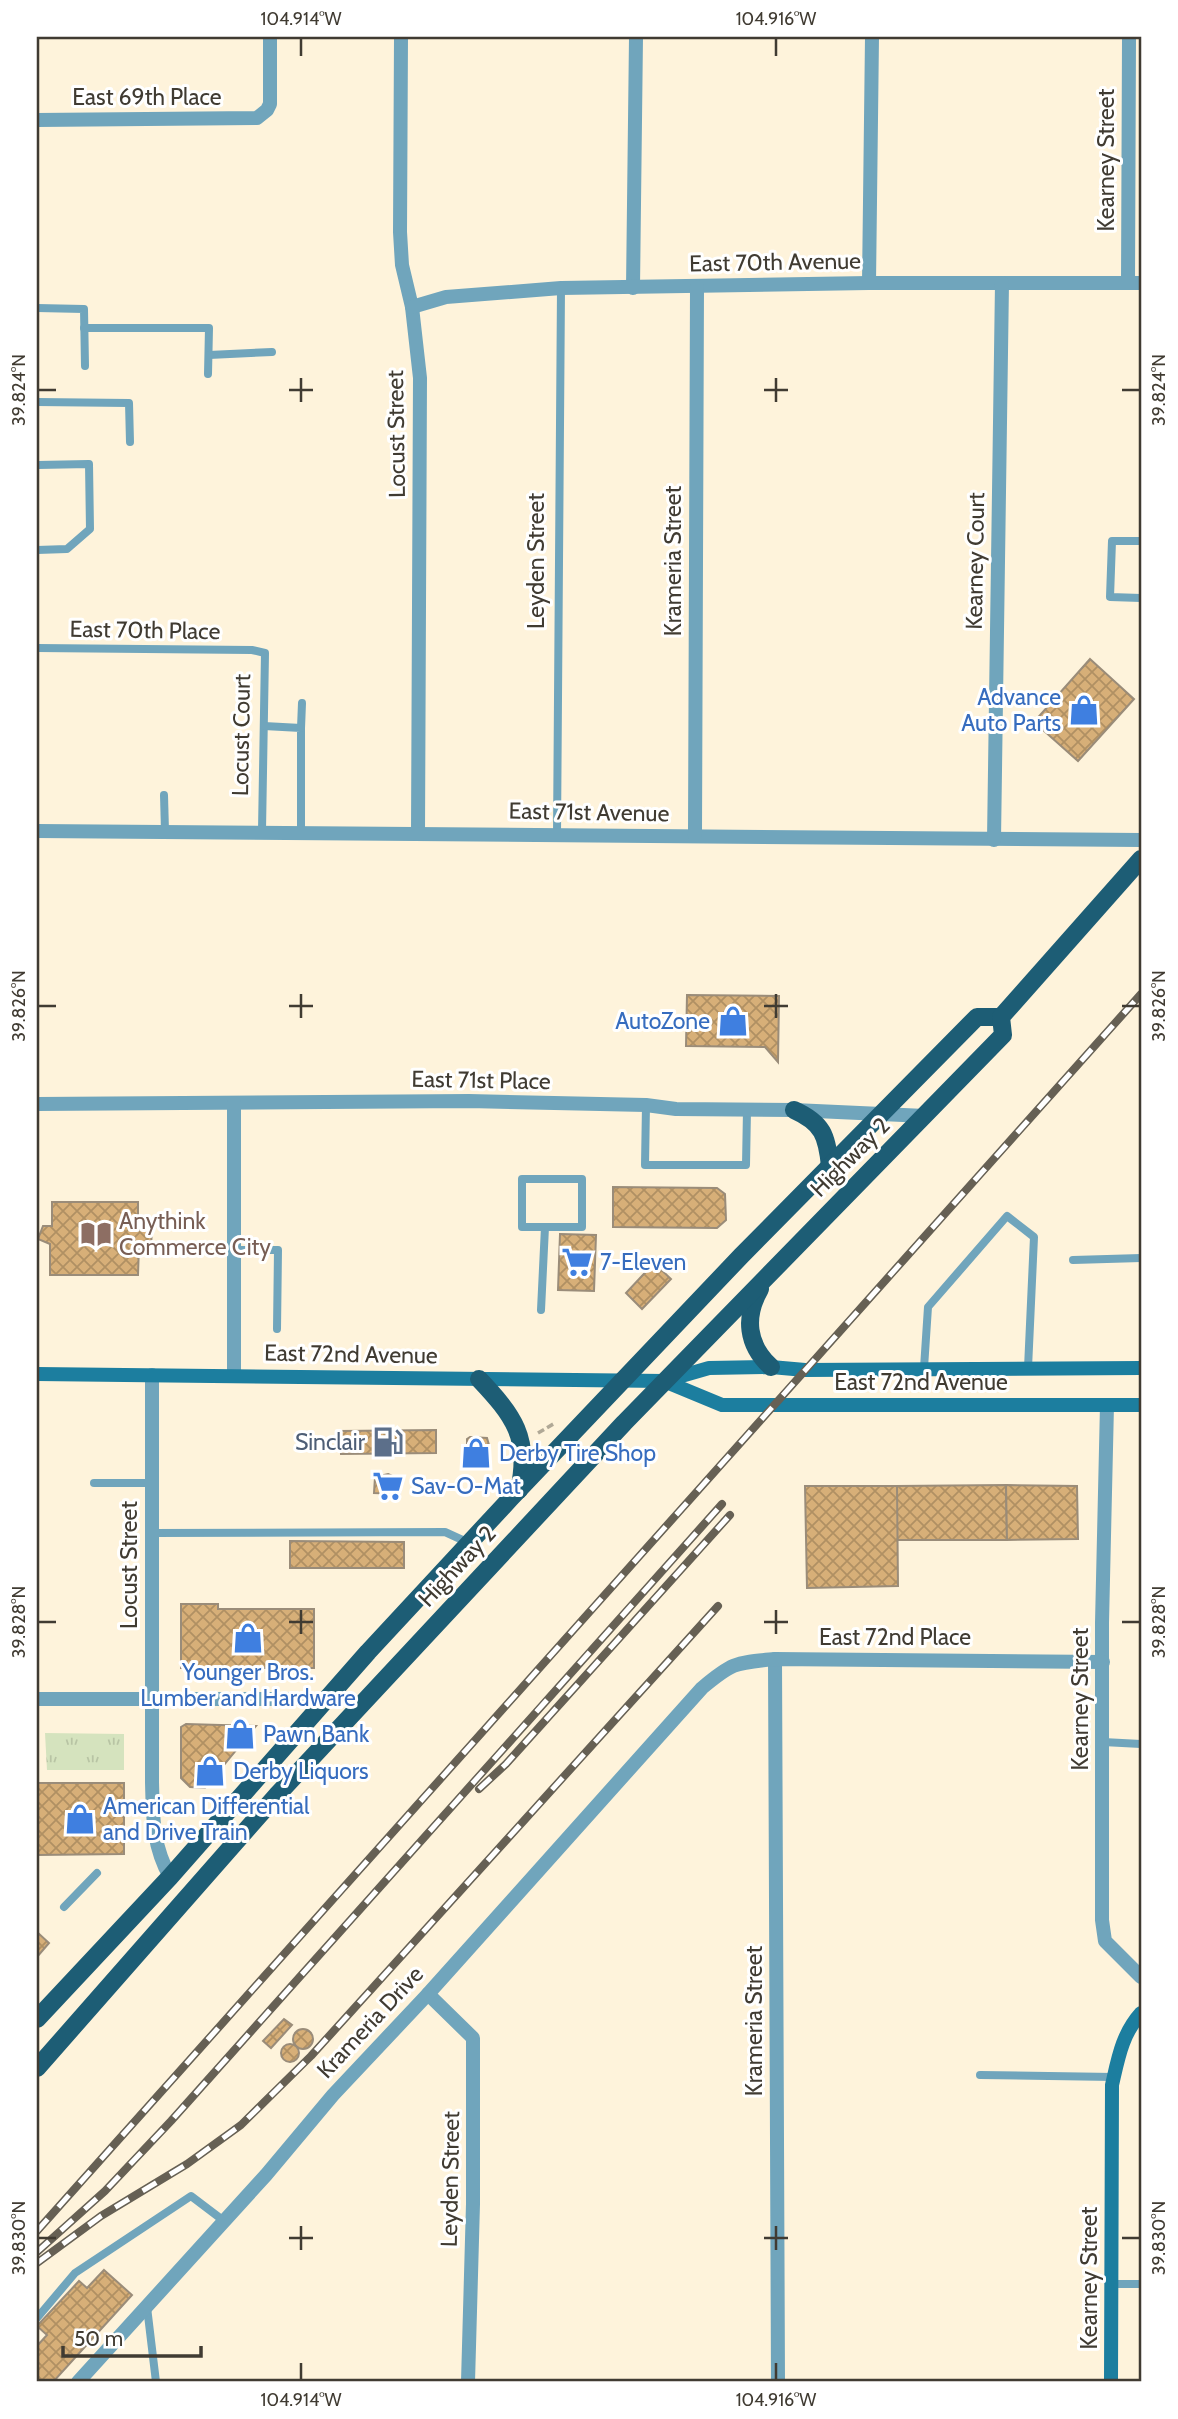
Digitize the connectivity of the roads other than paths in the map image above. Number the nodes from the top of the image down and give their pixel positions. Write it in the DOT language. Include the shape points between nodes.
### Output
graph roads {
  1 [pos="270,37"];
  2 [pos="401,37"];
  3 [pos="636,37"];
  4 [pos="872,37"];
  5 [pos="1129,37"];
  6 [pos="37,120"];
  7 [pos="869,283"];
  8 [pos="1002,283"];
  9 [pos="1135,283"];
  10 [pos="697,287"];
  11 [pos="561,288"];
  12 [pos="633,288"];
  13 [pos="412,307"];
  14 [pos="37,308"];
  15 [pos="84,328"];
  16 [pos="272,352"];
  17 [pos="209,355"];
  18 [pos="85,366"];
  19 [pos="208,374"];
  20 [pos="37,402"];
  21 [pos="130,442"];
  22 [pos="38,465"];
  23 [pos="1141,541"];
  24 [pos="37,550"];
  25 [pos="1141,598"];
  26 [pos="37,648"];
  27 [pos="252,650"];
  28 [pos="302,702"];
  29 [pos="264,726"];
  30 [pos="301,728"];
  31 [pos="164,795"];
  32 [pos="37,831"];
  33 [pos="165,831"];
  34 [pos="262,831"];
  35 [pos="301,832"];
  36 [pos="418,833"];
  37 [pos="557,834"];
  38 [pos="695,836"];
  39 [pos="994,840"];
  40 [pos="1141,840"];
  41 [pos="1141,859"];
  42 [pos="1002,1017"];
  43 [pos="234,1103"];
  44 [pos="37,1104"];
  45 [pos="646,1105"];
  46 [pos="747,1110"];
  47 [pos="794,1110"];
  48 [pos="883,1113"];
  49 [pos="925,1116"];
  50 [pos="830,1166"];
  51 [pos="545,1227"];
  52 [pos="233,1250"];
  53 [pos="1141,1258"];
  54 [pos="1073,1260"];
  55 [pos="771,1272"];
  56 [pos="541,1310"];
  57 [pos="277,1329"];
  58 [pos="771,1367"];
  59 [pos="924,1368"];
  60 [pos="1028,1368"];
  61 [pos="1141,1368"];
  62 [pos="37,1374"];
  63 [pos="152,1375"];
  64 [pos="234,1375"];
  65 [pos="479,1378"];
  66 [pos="624,1381"];
  67 [pos="664,1381"];
  68 [pos="1107,1405"];
  69 [pos="1141,1405"];
  70 [pos="94,1483"];
  71 [pos="152,1483"];
  72 [pos="519,1491"];
  73 [pos="151,1533"];
  74 [pos="469,1543"];
  75 [pos="775,1659"];
  76 [pos="1103,1662"];
  77 [pos="697,1693"];
  78 [pos="152,1698"];
  79 [pos="37,1699"];
  80 [pos="326,1699"];
  81 [pos="1103,1742"];
  82 [pos="1141,1744"];
  83 [pos="97,1873"];
  84 [pos="170,1877"];
  85 [pos="64,1907"];
  86 [pos="1141,1977"];
  87 [pos="428,1994"];
  88 [pos="1141,2013"];
  89 [pos="37,2019"];
  90 [pos="37,2067"];
  91 [pos="980,2075"];
  92 [pos="1114,2077"];
  93 [pos="224,2221"];
  94 [pos="1112,2284"];
  95 [pos="1141,2284"];
  96 [pos="147,2307"];
  97 [pos="37,2318"];
  98 [pos="78,2382"];
  99 [pos="156,2382"];
  100 [pos="468,2382"];
  101 [pos="778,2382"];
  102 [pos="1111,2382"];
  1 -- 6 [label="street, East 69th Place" via="270,104 257,118"];
  2 -- 13 [label="street, Locust Street" via="400,232"];
  3 -- 12 [label="street"];
  4 -- 7 [label="street"];
  5 -- 9 [label="street, Kearney Street"];
  7 -- 8 [label="street, East 70th Avenue"];
  7 -- 10 [label="street, East 70th Avenue"];
  8 -- 9 [label="street, East 70th Avenue"];
  8 -- 39 [label="street, Kearney Court"];
  10 -- 12 [label="street, East 70th Avenue"];
  10 -- 38 [label="street, Krameria Street"];
  11 -- 12 [label="street, East 70th Avenue"];
  11 -- 13 [label="street, East 70th Avenue" via="446,297"];
  11 -- 37 [label="lane, Leyden Street"];
  13 -- 36 [label="street, Locust Street" via="420,378"];
  14 -- 15 [label="lane" via="84,309"];
  15 -- 17 [label="lane" via="209,328"];
  15 -- 18 [label="lane"];
  16 -- 17 [label="lane"];
  17 -- 19 [label="lane"];
  20 -- 21 [label="lane" via="129,403"];
  22 -- 24 [label="lane" via="89,464 90,528 67,550"];
  23 -- 25 [label="lane" via="1112,541 1110,597"];
  26 -- 27 [label="lane, East 70th Place"];
  27 -- 29 [label="lane, Locust Court" via="265,653"];
  28 -- 30 [label="lane"];
  29 -- 30 [label="lane"];
  29 -- 34 [label="lane, Locust Court"];
  30 -- 35 [label="lane"];
  31 -- 33 [label="lane"];
  32 -- 33 [label="street, East 71st Avenue"];
  33 -- 34 [label="street, East 71st Avenue"];
  34 -- 35 [label="street, East 71st Avenue"];
  35 -- 36 [label="street, East 71st Avenue"];
  36 -- 37 [label="street, East 71st Avenue"];
  37 -- 38 [label="street, East 71st Avenue"];
  38 -- 39 [label="street, East 71st Avenue"];
  39 -- 40 [label="street, East 71st Avenue"];
  41 -- 42 [label="main road, Highway 2"];
  42 -- 48 [label="main road, Highway 2" via="977,1017"];
  42 -- 49 [label="main road, Highway 2" via="1003,1035"];
  43 -- 44 [label="street, East 71st Place"];
  43 -- 45 [label="street, East 71st Place"];
  43 -- 52 [label="street"];
  45 -- 46 [label="street, East 71st Place"];
  45 -- 46 [label="lane" via="645,1164 746,1166"];
  46 -- 47 [label="street, East 71st Place"];
  47 -- 48 [label="street, East 71st Place"];
  47 -- 50 [label="main road" via="813,1118 824,1137"];
  48 -- 49 [label="street, East 71st Place"];
  48 -- 50 [label="main road, Highway 2"];
  49 -- 55 [label="main road, Highway 2"];
  50 -- 66 [label="main road, Highway 2"];
  51 -- 51 [label="lane" via="582,1227 582,1179 522,1179 522,1227"];
  51 -- 56 [label="lane"];
  52 -- 57 [label="lane" via="278,1250"];
  52 -- 64 [label="street"];
  53 -- 54 [label="lane"];
  55 -- 58 [label="main road" via="754,1299 750,1323 754,1346"];
  55 -- 67 [label="main road, Highway 2"];
  58 -- 59 [label="main road, East 72nd Avenue"];
  58 -- 67 [label="main road, East 72nd Avenue" via="709,1368"];
  59 -- 60 [label="main road, East 72nd Avenue"];
  59 -- 60 [label="lane" via="928,1307 1007,1216 1034,1237"];
  60 -- 61 [label="main road, East 72nd Avenue"];
  62 -- 63 [label="main road, East 72nd Avenue"];
  63 -- 64 [label="main road, East 72nd Avenue"];
  63 -- 71 [label="street, Locust Street"];
  64 -- 65 [label="main road, East 72nd Avenue"];
  65 -- 66 [label="main road, East 72nd Avenue"];
  65 -- 72 [label="main road" via="501,1403 521,1439"];
  66 -- 67 [label="main road, East 72nd Avenue"];
  66 -- 72 [label="main road, Highway 2"];
  67 -- 68 [label="main road, East 72nd Avenue" via="722,1405"];
  67 -- 90 [label="main road, Highway 2" via="277,1795"];
  68 -- 69 [label="main road, East 72nd Avenue"];
  68 -- 76 [label="street, Kearney Street"];
  70 -- 71 [label="lane"];
  71 -- 73 [label="street, Locust Street"];
  72 -- 74 [label="main road, Highway 2"];
  73 -- 74 [label="lane" via="445,1532"];
  73 -- 78 [label="street, Locust Street"];
  74 -- 80 [label="main road, Highway 2"];
  75 -- 76 [label="street, East 72nd Place"];
  75 -- 77 [label="street, East 72nd Place" via="734,1664"];
  75 -- 101 [label="street, Krameria Street"];
  76 -- 81 [label="street, Kearney Street"];
  77 -- 87 [label="street, Krameria Drive"];
  78 -- 79 [label="street"];
  78 -- 80 [label="street"];
  78 -- 84 [label="street, Locust Street" via="154,1836"];
  80 -- 84 [label="main road, Highway 2"];
  81 -- 82 [label="lane"];
  81 -- 86 [label="street, Kearney Street" via="1105,1941"];
  83 -- 85 [label="lane"];
  84 -- 89 [label="main road, Highway 2"];
  87 -- 93 [label="street, Krameria Drive" via="332,2095"];
  87 -- 100 [label="street, Leyden Street" via="473,2038"];
  88 -- 92 [label="main road, Kearney Street" via="1121,2045"];
  91 -- 92 [label="lane"];
  92 -- 94 [label="main road, Kearney Street"];
  93 -- 96 [label="street, Krameria Drive"];
  93 -- 97 [label="lane" via="191,2196 75,2273"];
  94 -- 95 [label="lane"];
  94 -- 102 [label="main road, Kearney Street"];
  96 -- 98 [label="street, Krameria Drive"];
  96 -- 99 [label="lane"];
}
